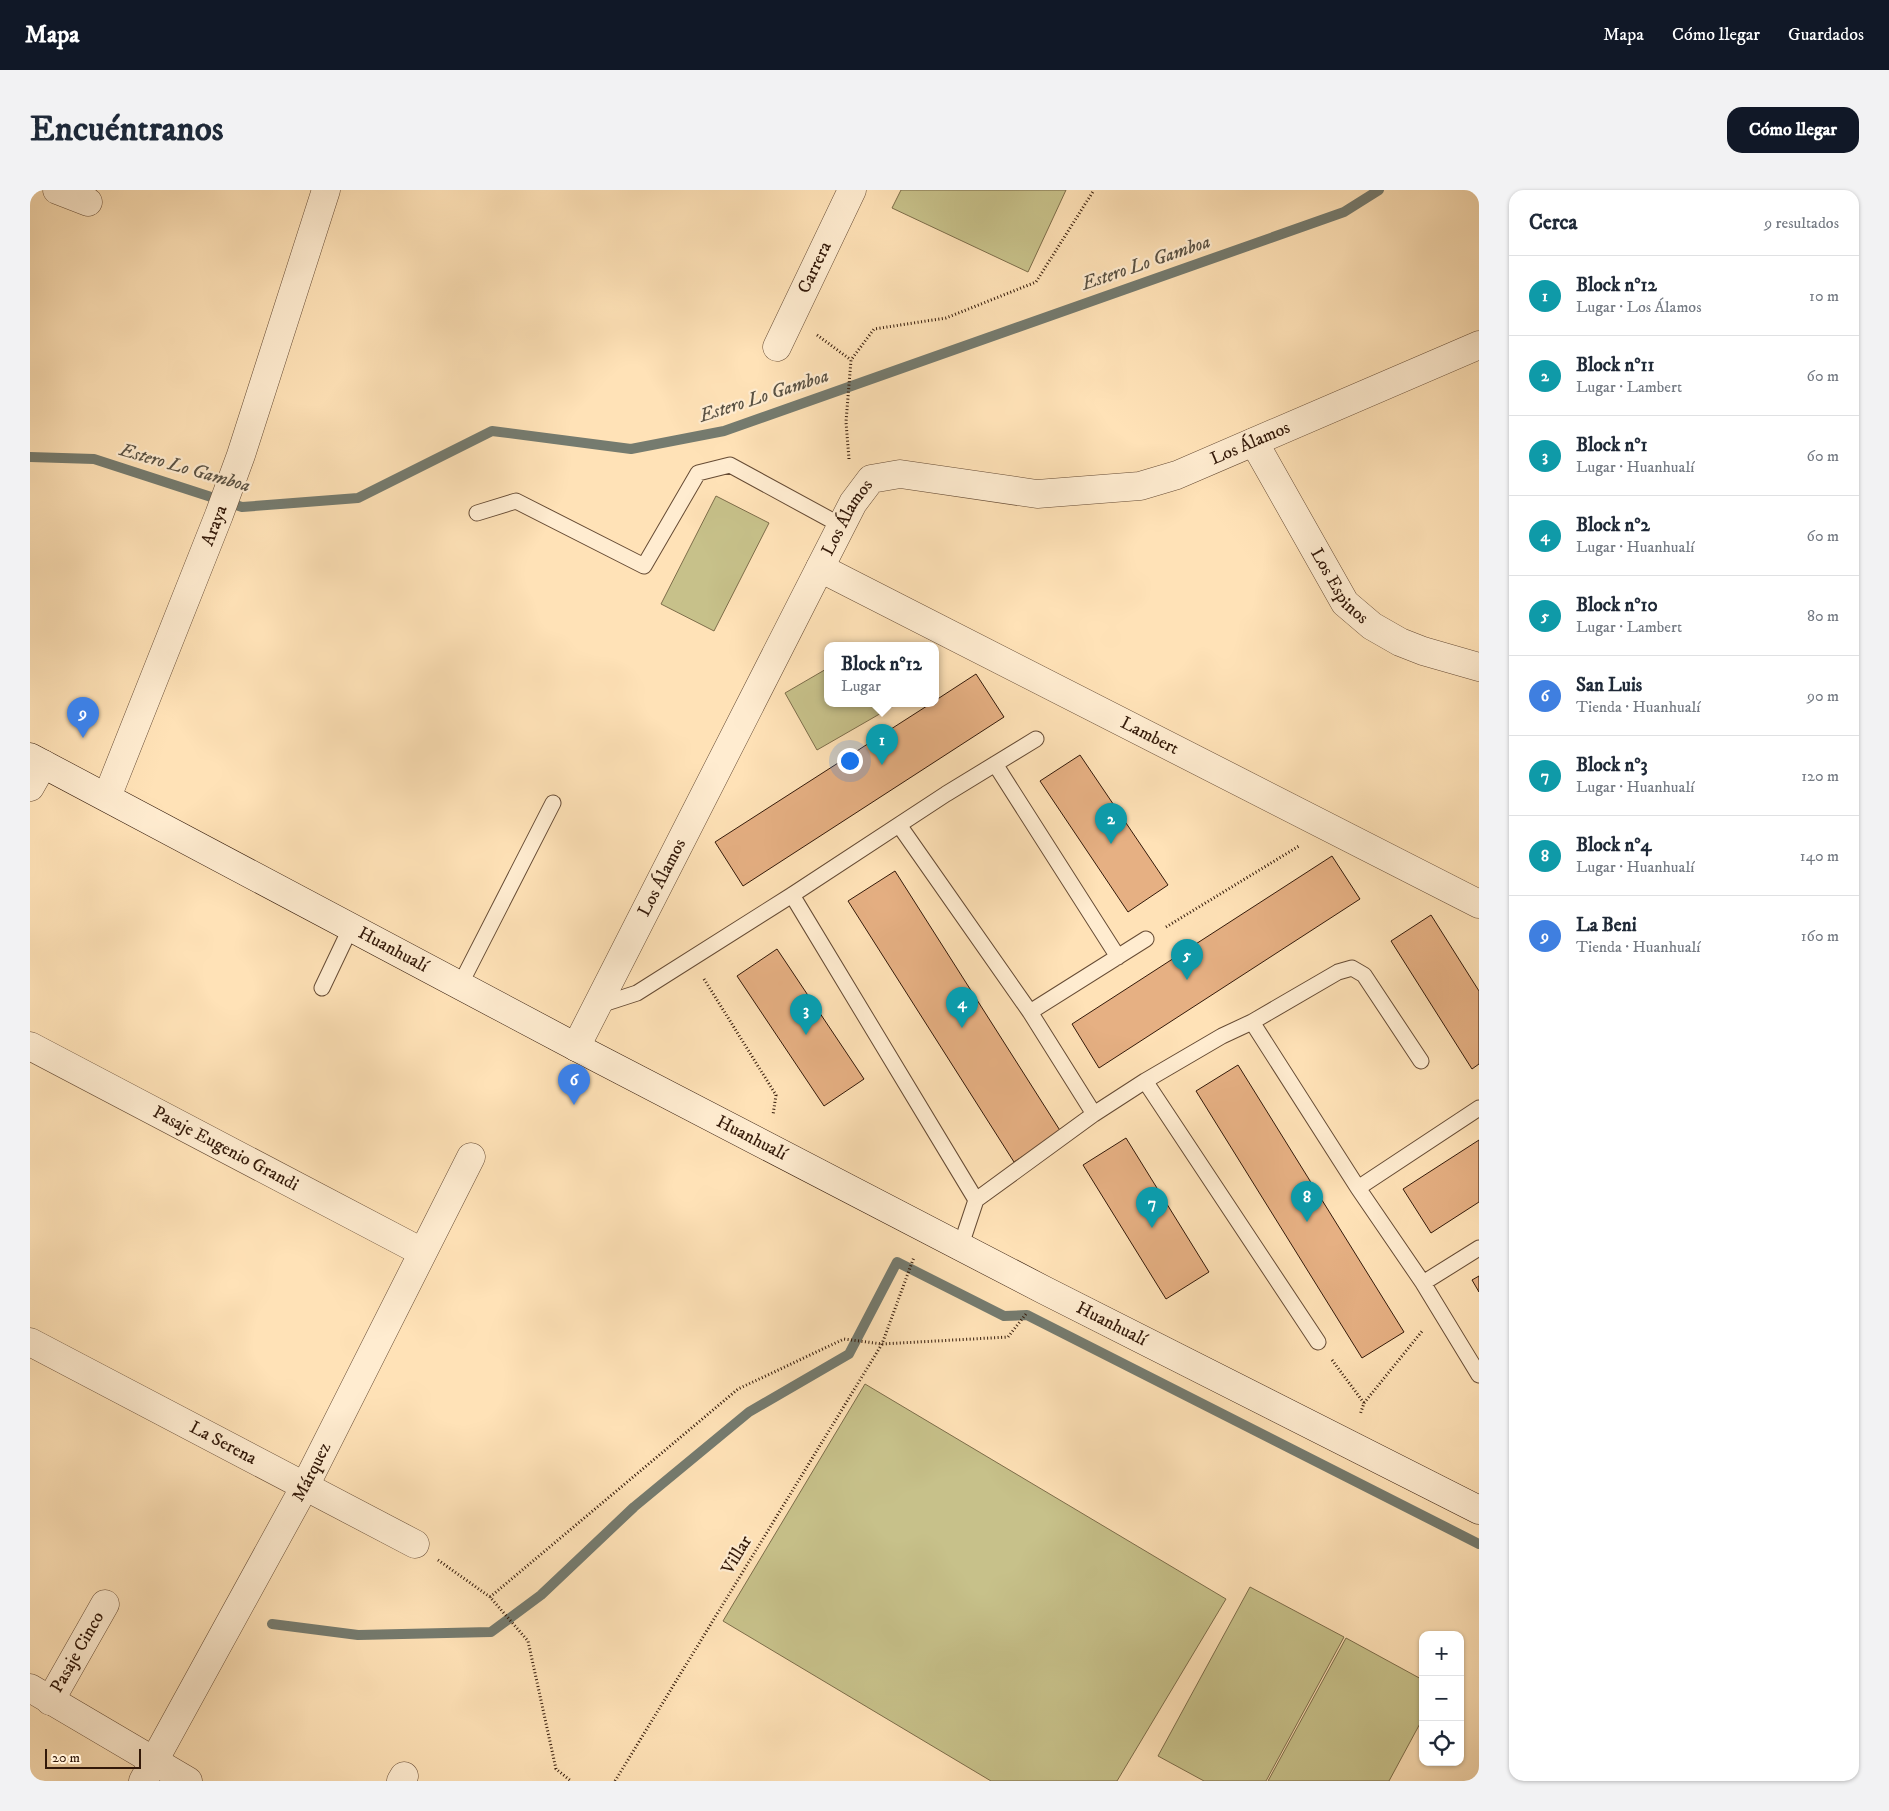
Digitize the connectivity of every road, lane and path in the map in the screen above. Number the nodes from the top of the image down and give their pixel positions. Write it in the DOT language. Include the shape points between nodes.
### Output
graph roads {
  1 [pos="57,190"];
  2 [pos="326,190"];
  3 [pos="852,190"];
  4 [pos="1094,190"];
  5 [pos="88,202"];
  6 [pos="792,316"];
  7 [pos="1479,345"];
  8 [pos="777,347"];
  9 [pos="851,360"];
  10 [pos="846,422"];
  11 [pos="1254,442"];
  12 [pos="477,513"];
  13 [pos="842,526"];
  14 [pos="820,568"];
  15 [pos="1479,667"];
  16 [pos="1036,739"];
  17 [pos="36,761"];
  18 [pos="995,764"];
  19 [pos="30,787"];
  20 [pos="107,796"];
  21 [pos="553,803"];
  22 [pos="899,825"];
  23 [pos="1329,828"];
  24 [pos="792,895"];
  25 [pos="1479,904"];
  26 [pos="351,927"];
  27 [pos="1146,939"];
  28 [pos="1118,957"];
  29 [pos="691,959"];
  30 [pos="460,985"];
  31 [pos="322,988"];
  32 [pos="597,1006"];
  33 [pos="1030,1012"];
  34 [pos="1252,1022"];
  35 [pos="30,1046"];
  36 [pos="576,1047"];
  37 [pos="1421,1061"];
  38 [pos="1145,1081"];
  39 [pos="1479,1108"];
  40 [pos="1094,1114"];
  41 [pos="767,1145"];
  42 [pos="471,1157"];
  43 [pos="1358,1188"];
  44 [pos="976,1200"];
  45 [pos="961,1245"];
  46 [pos="1479,1248"];
  47 [pos="422,1252"];
  48 [pos="1423,1283"];
  49 [pos="903,1284"];
  50 [pos="1440,1310"];
  51 [pos="1008,1337"];
  52 [pos="30,1342"];
  53 [pos="1318,1342"];
  54 [pos="882,1344"];
  55 [pos="1479,1375"];
  56 [pos="1364,1403"];
  57 [pos="1351,1445"];
  58 [pos="305,1486"];
  59 [pos="1479,1510"];
  60 [pos="414,1544"];
  61 [pos="490,1597"];
  62 [pos="105,1604"];
  63 [pos="40,1694"];
  64 [pos="148,1772"];
  65 [pos="188,1781"];
  66 [pos="571,1781"];
  67 [pos="615,1781"];
  1 -- 5 [label="street"];
  2 -- 20 [label="street, Araya" via="219,516"];
  3 -- 6 [label="street, Carrera"];
  4 -- 9 [label="path" via="1036,282 946,318 874,329"];
  6 -- 8 [label="street, Carrera"];
  6 -- 9 [label="path"];
  7 -- 11 [label="street, Los Álamos"];
  9 -- 10 [label="path"];
  11 -- 13 [label="street, Los Álamos" via="1177,475 1140,486 1115,489 1037,494 900,474 871,480"];
  11 -- 15 [label="street, Los Espinos" via="1345,603 1372,626 1400,642"];
  12 -- 13 [label="lane" via="516,501 644,566 698,473 730,465"];
  13 -- 14 [label="street, Los Álamos"];
  14 -- 23 [label="street, Lambert"];
  14 -- 32 [label="street, Los Álamos"];
  16 -- 18 [label="lane"];
  17 -- 19 [label="street"];
  17 -- 20 [label="street, Huanhualí"];
  18 -- 22 [label="lane"];
  18 -- 28 [label="lane"];
  20 -- 26 [label="street, Huanhualí"];
  21 -- 30 [label="lane"];
  22 -- 24 [label="lane"];
  22 -- 33 [label="lane"];
  23 -- 25 [label="street, Lambert"];
  23 -- 27 [label="path"];
  24 -- 29 [label="lane"];
  24 -- 44 [label="lane"];
  26 -- 30 [label="street, Huanhualí"];
  26 -- 31 [label="lane"];
  27 -- 28 [label="lane"];
  28 -- 33 [label="lane"];
  29 -- 32 [label="lane" via="637,993"];
  29 -- 41 [label="path" via="776,1095"];
  30 -- 36 [label="street, Huanhualí"];
  32 -- 36 [label="street, Los Álamos"];
  33 -- 40 [label="lane"];
  34 -- 37 [label="lane" via="1338,972 1352,968 1364,975"];
  34 -- 38 [label="lane"];
  34 -- 43 [label="lane"];
  35 -- 47 [label="street, Pasaje Eugenio Grandi"];
  36 -- 41 [label="street, Huanhualí"];
  38 -- 40 [label="lane"];
  38 -- 53 [label="lane"];
  39 -- 43 [label="lane"];
  40 -- 44 [label="lane"];
  41 -- 45 [label="street, Huanhualí"];
  42 -- 47 [label="street, Márquez"];
  43 -- 48 [label="lane"];
  44 -- 45 [label="lane"];
  45 -- 57 [label="street, Huanhualí"];
  46 -- 48 [label="lane"];
  47 -- 58 [label="street, Márquez"];
  48 -- 50 [label="lane"];
  49 -- 54 [label="path, Villar"];
  50 -- 55 [label="lane"];
  50 -- 56 [label="path"];
  51 -- 54 [label="path"];
  52 -- 58 [label="street, La Serena"];
  53 -- 56 [label="path"];
  54 -- 61 [label="path" via="844,1340 738,1389"];
  54 -- 67 [label="path, Villar"];
  56 -- 57 [label="path"];
  57 -- 59 [label="street, Huanhualí"];
  58 -- 60 [label="street, La Serena"];
  58 -- 64 [label="street, Márquez"];
  60 -- 61 [label="path"];
  61 -- 66 [label="path" via="528,1641 556,1770"];
  62 -- 63 [label="street, Pasaje Cinco"];
  63 -- 64 [label="street"];
  64 -- 65 [label="street"];
}
